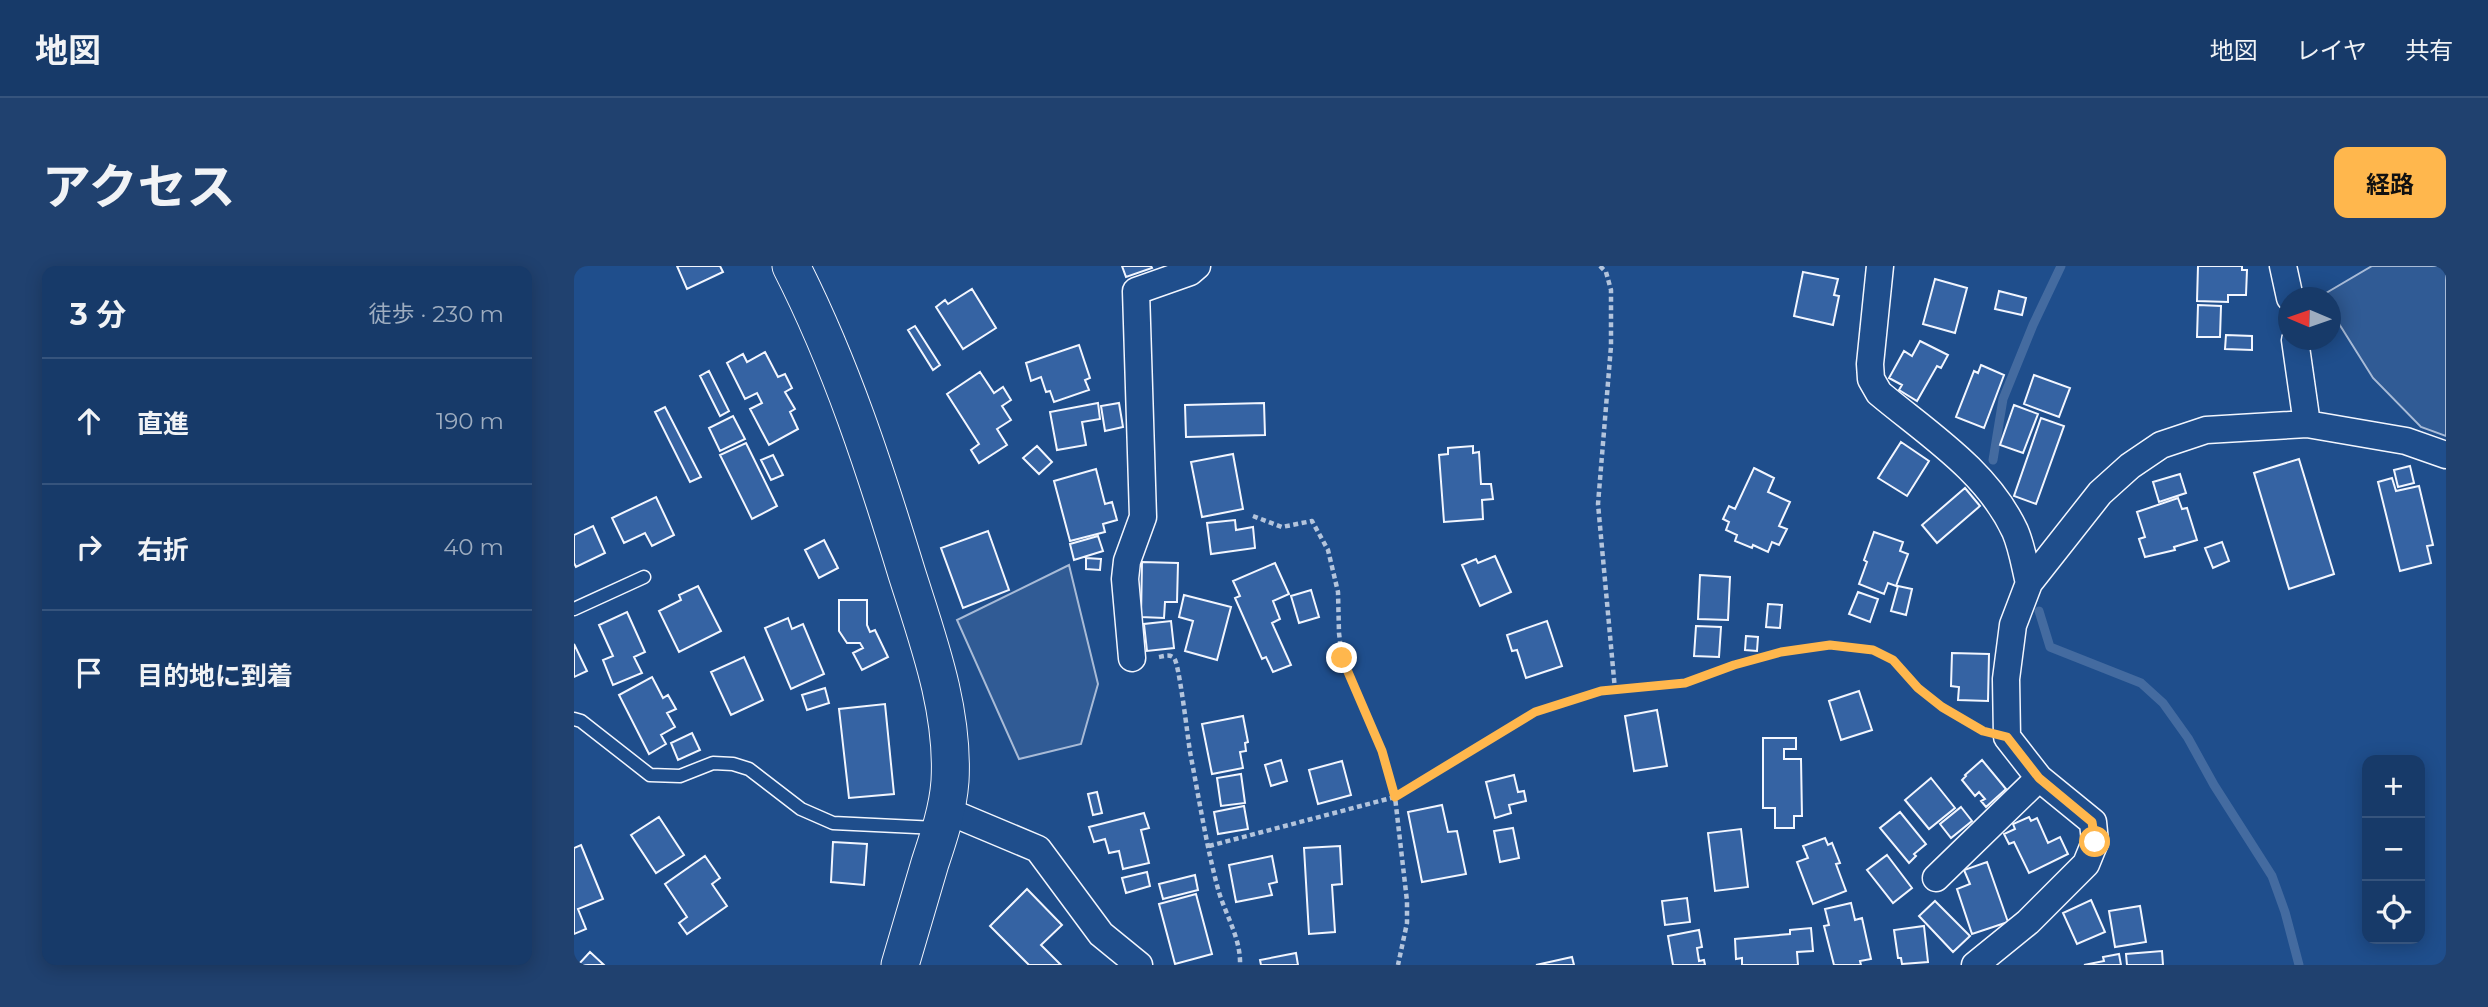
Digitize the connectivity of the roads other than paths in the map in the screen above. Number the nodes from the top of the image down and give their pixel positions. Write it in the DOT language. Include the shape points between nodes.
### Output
graph roads {
  1 [pos="791,266"];
  2 [pos="1197,266"];
  3 [pos="1880,266"];
  4 [pos="2283,266"];
  5 [pos="2288,287"];
  6 [pos="2296,350"];
  7 [pos="2306,424"];
  8 [pos="2446,454"];
  9 [pos="644,577"];
  10 [pos="2029,583"];
  11 [pos="574,609"];
  12 [pos="1132,658"];
  13 [pos="574,719"];
  14 [pos="2039,778"];
  15 [pos="943,819"];
  16 [pos="1936,878"];
  17 [pos="900,965"];
  18 [pos="1139,965"];
  19 [pos="1975,965"];
  1 -- 15 [label="street" via="851,404 935,666 946,718 950,780"];
  2 -- 12 [label="street" via="1136,291 1143,517 1125,579"];
  3 -- 10 [label="street" via="1871,379 1879,393 1971,469 1999,502 2016,534"];
  4 -- 5 [label="street"];
  6 -- 7 [label="street"];
  7 -- 8 [label="street" via="2406,441"];
  7 -- 10 [label="street" via="2206,430 2161,445 2100,493"];
  9 -- 11 [label="lane"];
  10 -- 14 [label="street" via="2014,625 2006,679 2007,737"];
  13 -- 15 [label="lane" via="650,775 680,776 713,763 733,764 749,769 801,809 833,823"];
  14 -- 16 [label="street"];
  14 -- 19 [label="street" via="2092,822 2095,842 2086,864 2028,922"];
  15 -- 17 [label="street"];
  15 -- 18 [label="street" via="1038,849 1101,934"];
}
